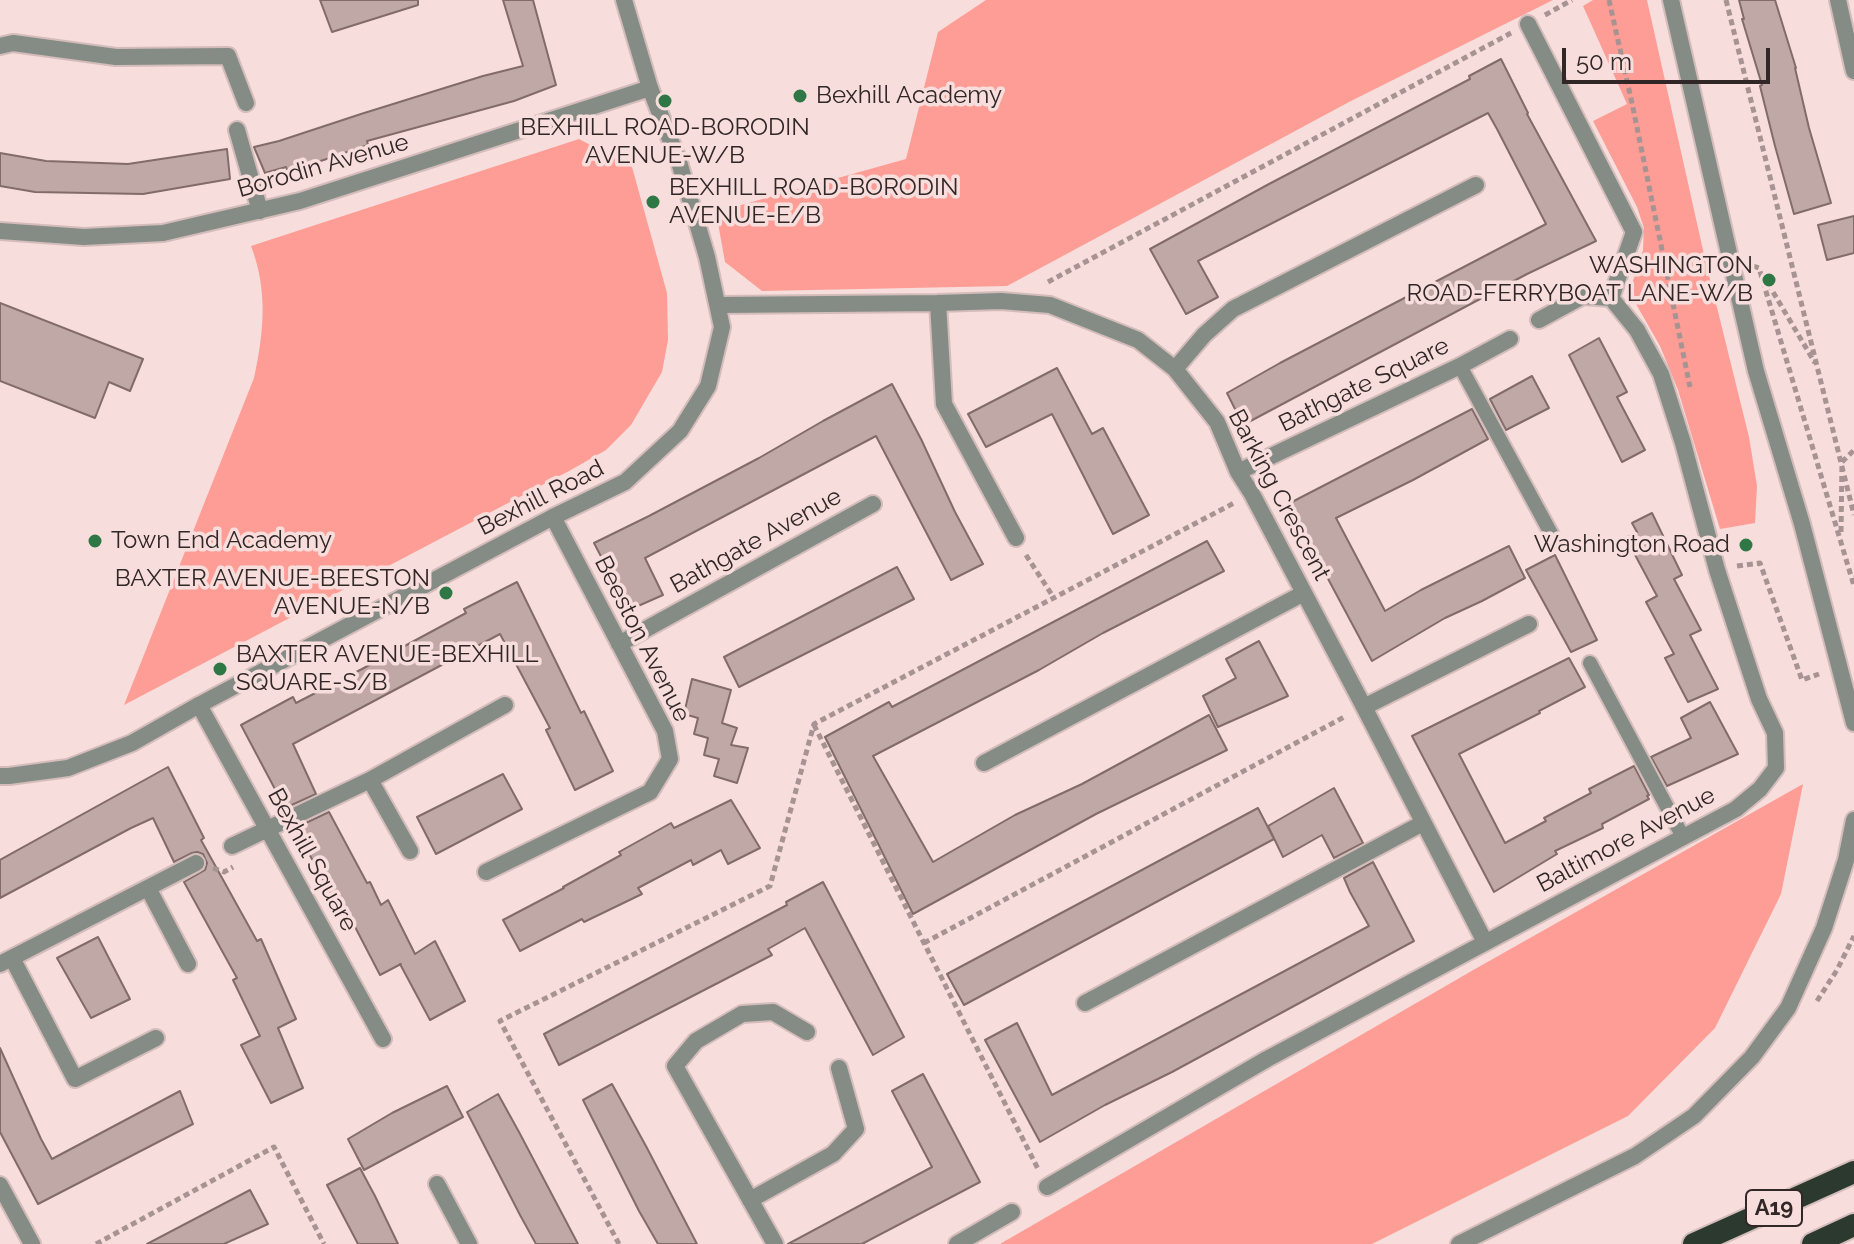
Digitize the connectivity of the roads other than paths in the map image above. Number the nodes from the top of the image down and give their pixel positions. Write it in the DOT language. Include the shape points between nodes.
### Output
graph roads {
  1 [pos="624,0"];
  2 [pos="1671,0"];
  3 [pos="1838,0"];
  4 [pos="1528,24"];
  5 [pos="0,46"];
  6 [pos="1854,71"];
  7 [pos="650,88"];
  8 [pos="246,103"];
  9 [pos="237,130"];
  10 [pos="1476,185"];
  11 [pos="260,211"];
  12 [pos="0,231"];
  13 [pos="1611,298"];
  14 [pos="938,303"];
  15 [pos="718,305"];
  16 [pos="1539,320"];
  17 [pos="1510,339"];
  18 [pos="1460,366"];
  19 [pos="1175,369"];
  20 [pos="1238,472"];
  21 [pos="873,504"];
  22 [pos="553,517"];
  23 [pos="1553,537"];
  24 [pos="1016,538"];
  25 [pos="1304,593"];
  26 [pos="1529,624"];
  27 [pos="619,644"];
  28 [pos="1590,663"];
  29 [pos="199,705"];
  30 [pos="505,705"];
  31 [pos="1364,707"];
  32 [pos="1854,718"];
  33 [pos="984,763"];
  34 [pos="0,776"];
  35 [pos="370,780"];
  36 [pos="1854,820"];
  37 [pos="1423,823"];
  38 [pos="267,829"];
  39 [pos="1683,837"];
  40 [pos="232,846"];
  41 [pos="410,851"];
  42 [pos="196,863"];
  43 [pos="486,872"];
  44 [pos="148,888"];
  45 [pos="1485,942"];
  46 [pos="6,961"];
  47 [pos="188,964"];
  48 [pos="1085,1003"];
  49 [pos="807,1032"];
  50 [pos="156,1038"];
  51 [pos="383,1039"];
  52 [pos="839,1068"];
  53 [pos="1854,1172"];
  54 [pos="437,1184"];
  55 [pos="0,1185"];
  56 [pos="1047,1187"];
  57 [pos="750,1200"];
  58 [pos="1012,1212"];
  59 [pos="1854,1225"];
  60 [pos="32,1244"];
  61 [pos="469,1244"];
  62 [pos="775,1244"];
  63 [pos="957,1244"];
  64 [pos="1459,1244"];
  65 [pos="1694,1244"];
  66 [pos="1813,1244"];
  1 -- 7 [label="street, Bexhill Road"];
  2 -- 32 [label="street" via="1756,371"];
  3 -- 6 [label="street"];
  4 -- 13 [label="street" via="1634,232"];
  5 -- 8 [label="street" via="13,43 116,57 228,56"];
  7 -- 11 [label="street, Borodin Avenue"];
  7 -- 15 [label="street, Bexhill Road" via="679,162"];
  9 -- 11 [label="street"];
  10 -- 19 [label="street" via="1233,309"];
  11 -- 12 [label="street, Borodin Avenue" via="163,233 84,237"];
  13 -- 16 [label="street" via="1583,296"];
  13 -- 39 [label="street, Baltimore Avenue" via="1637,330 1661,374 1717,570 1775,733 1776,768 1760,789 1736,809"];
  14 -- 15 [label="street, Barking Crescent"];
  14 -- 19 [label="street, Barking Crescent" via="1050,305 1138,340"];
  14 -- 24 [label="street" via="944,404"];
  15 -- 22 [label="street, Bexhill Road" via="722,327 708,386 680,431 625,482"];
  17 -- 18 [label="street, Bathgate Square"];
  18 -- 20 [label="street, Bathgate Square"];
  18 -- 23 [label="lane"];
  19 -- 20 [label="street, Barking Crescent" via="1217,422"];
  20 -- 25 [label="street, Barking Crescent"];
  21 -- 27 [label="street, Bathgate Avenue"];
  22 -- 27 [label="street, Beeston Avenue"];
  22 -- 29 [label="street, Bexhill Road"];
  25 -- 31 [label="street, Barking Crescent"];
  25 -- 33 [label="street"];
  26 -- 31 [label="street"];
  27 -- 43 [label="street, Beeston Avenue" via="665,731 670,759 650,792"];
  28 -- 39 [label="lane"];
  29 -- 34 [label="street, Bexhill Road" via="132,743 68,768"];
  29 -- 38 [label="street, Bexhill Square"];
  30 -- 35 [label="street"];
  31 -- 37 [label="street, Barking Crescent"];
  35 -- 38 [label="street"];
  35 -- 41 [label="street"];
  36 -- 64 [label="street" via="1824,928 1788,1008 1752,1057 1694,1116 1635,1156"];
  37 -- 45 [label="street, Barking Crescent"];
  37 -- 48 [label="street"];
  38 -- 40 [label="street"];
  38 -- 51 [label="street, Bexhill Square"];
  39 -- 45 [label="street, Baltimore Avenue"];
  42 -- 44 [label="street"];
  44 -- 46 [label="street"];
  44 -- 47 [label="street"];
  45 -- 56 [label="street, Baltimore Avenue" via="1267,1059"];
  46 -- 50 [label="street" via="75,1079"];
  49 -- 57 [label="street" via="773,1012 742,1014 696,1041 675,1066"];
  52 -- 57 [label="street" via="856,1129 833,1154"];
  53 -- 65 [label="highway, A19"];
  54 -- 61 [label="street"];
  55 -- 60 [label="street"];
  57 -- 62 [label="street"];
  58 -- 63 [label="street"];
  59 -- 66 [label="highway, A19"];
}
